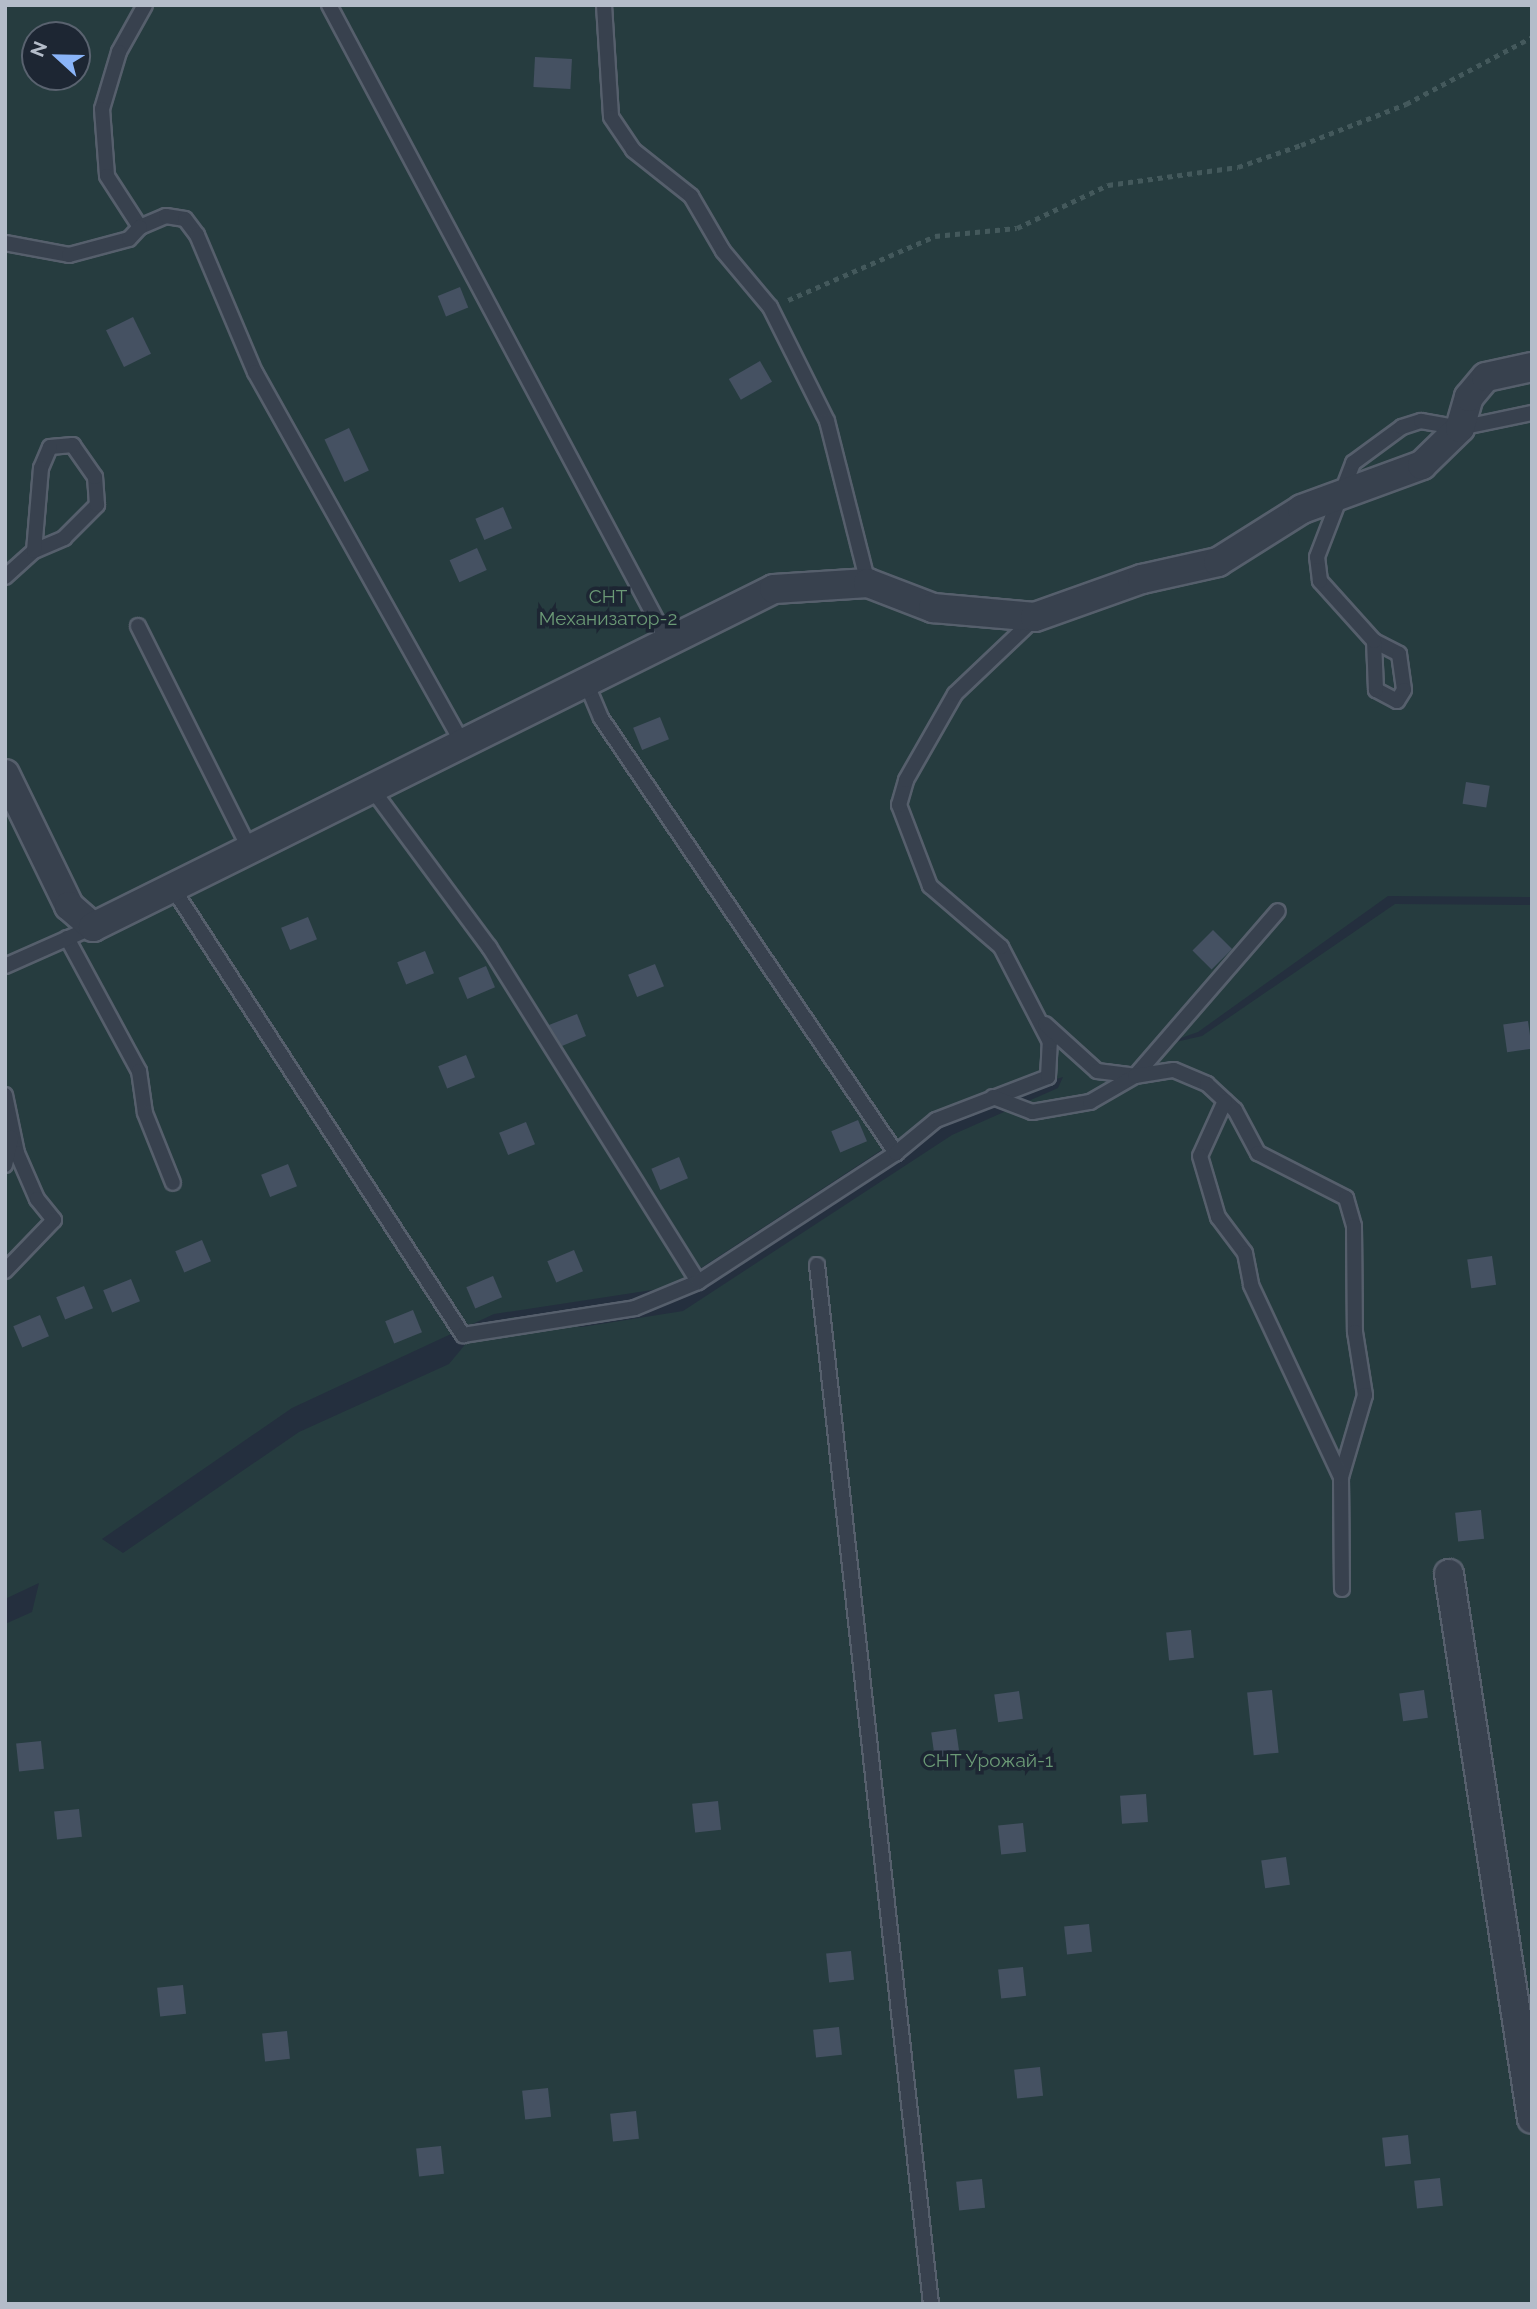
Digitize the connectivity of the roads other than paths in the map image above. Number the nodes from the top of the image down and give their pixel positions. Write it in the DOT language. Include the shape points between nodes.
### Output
graph roads {
  1 [pos="145,5"];
  2 [pos="329,5"];
  3 [pos="604,5"];
  4 [pos="140,227"];
  5 [pos="5,243"];
  6 [pos="1532,367"];
  7 [pos="1532,413"];
  8 [pos="1460,428"];
  9 [pos="1338,495"];
  10 [pos="34,551"];
  11 [pos="5,577"];
  12 [pos="868,583"];
  13 [pos="1035,617"];
  14 [pos="138,626"];
  15 [pos="667,640"];
  16 [pos="1374,641"];
  17 [pos="585,678"];
  18 [pos="462,742"];
  19 [pos="5,774"];
  20 [pos="372,789"];
  21 [pos="249,848"];
  22 [pos="174,890"];
  23 [pos="1278,911"];
  24 [pos="93,927"];
  25 [pos="67,938"];
  26 [pos="5,966"];
  27 [pos="1036,1016"];
  28 [pos="1135,1076"];
  29 [pos="5,1095"];
  30 [pos="993,1097"];
  31 [pos="1225,1101"];
  32 [pos="11,1136"];
  33 [pos="896,1153"];
  34 [pos="5,1165"];
  35 [pos="173,1183"];
  36 [pos="817,1265"];
  37 [pos="5,1271"];
  38 [pos="698,1282"];
  39 [pos="1341,1478"];
  40 [pos="1449,1574"];
  41 [pos="1342,1589"];
  42 [pos="1532,2119"];
  43 [pos="931,2304"];
  1 -- 4 [label="lane" via="119,52 102,109 107,176"];
  2 -- 15 [label="lane"];
  3 -- 12 [label="lane" via="611,117 633,150 691,196 723,251 770,307 827,421"];
  4 -- 5 [label="lane" via="129,239 69,255"];
  4 -- 18 [label="lane" via="166,216 185,219 197,235 254,372"];
  6 -- 8 [label="street" via="1486,377 1469,397"];
  7 -- 8 [label="lane"];
  8 -- 9 [label="street" via="1422,465"];
  8 -- 9 [label="lane" via="1421,421 1402,427 1353,463"];
  9 -- 13 [label="street" via="1302,509 1270,534 1247,539 1218,562 1142,579"];
  9 -- 16 [label="lane" via="1317,557 1320,581"];
  10 -- 10 [label="lane" via="64,538 97,505 95,477 72,445 50,447 41,468"];
  10 -- 11 [label="lane"];
  12 -- 13 [label="street" via="933,608"];
  12 -- 15 [label="street" via="774,589"];
  13 -- 27 [label="lane" via="955,694 905,780 899,805 930,886 1001,947"];
  14 -- 21 [label="lane"];
  15 -- 17 [label="street"];
  17 -- 18 [label="street"];
  17 -- 33 [label="lane" via="601,718"];
  18 -- 20 [label="street"];
  19 -- 24 [label="street" via="69,906"];
  20 -- 21 [label="street"];
  20 -- 38 [label="lane" via="489,947"];
  21 -- 22 [label="street"];
  22 -- 24 [label="street"];
  22 -- 38 [label="lane" via="463,1335 635,1308"];
  23 -- 28 [label="lane" via="1174,1039"];
  24 -- 25 [label="lane"];
  25 -- 26 [label="lane"];
  25 -- 35 [label="lane" via="139,1071 145,1113"];
  27 -- 28 [label="lane" via="1097,1071"];
  27 -- 30 [label="lane" via="1054,1059 1048,1077"];
  28 -- 30 [label="lane" via="1090,1102 1032,1112"];
  28 -- 31 [label="lane" via="1174,1069"];
  29 -- 32 [label="lane"];
  30 -- 33 [label="lane" via="936,1120"];
  31 -- 39 [label="lane" via="1200,1156 1218,1217 1245,1253 1251,1285"];
  31 -- 39 [label="lane" via="1258,1153 1346,1198 1354,1227 1354,1332 1365,1395"];
  32 -- 34 [label="lane"];
  32 -- 37 [label="lane" via="37,1199 54,1220"];
  33 -- 38 [label="lane"];
  36 -- 43 [label="lane"];
  39 -- 41 [label="lane"];
  40 -- 42 [label="street"];
}
